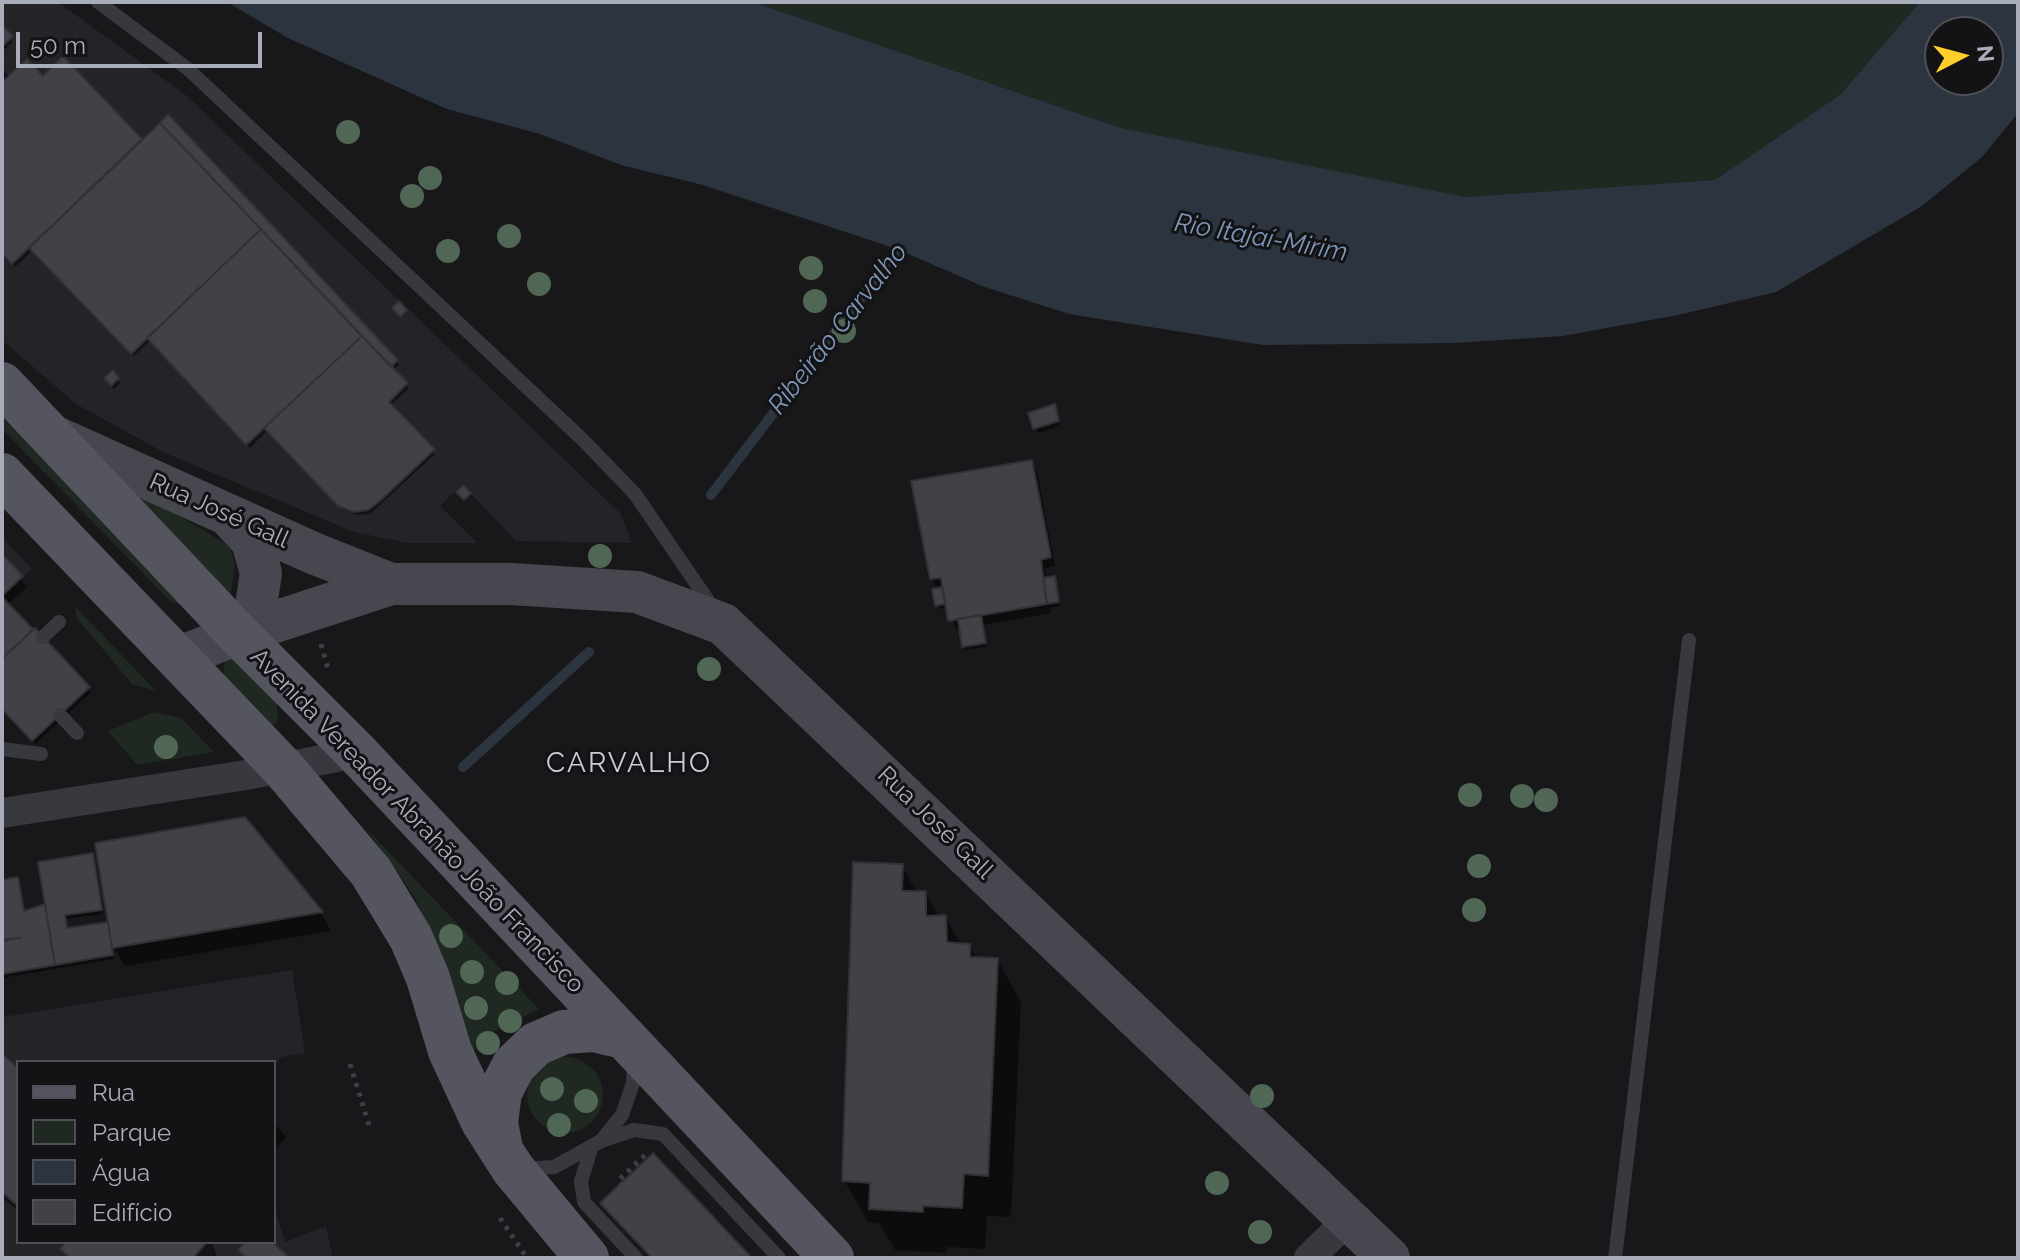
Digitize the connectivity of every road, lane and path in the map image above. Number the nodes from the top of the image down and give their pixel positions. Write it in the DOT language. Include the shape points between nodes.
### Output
graph roads {
  1 [pos="98,2"];
  2 [pos="2,384"];
  3 [pos="49,433"];
  4 [pos="2,475"];
  5 [pos="229,516"];
  6 [pos="391,584"];
  7 [pos="59,622"];
  8 [pos="723,624"];
  9 [pos="238,634"];
  10 [pos="43,637"];
  11 [pos="1689,640"];
  12 [pos="177,658"];
  13 [pos="60,715"];
  14 [pos="77,733"];
  15 [pos="2,749"];
  16 [pos="357,753"];
  17 [pos="41,754"];
  18 [pos="283,768"];
  19 [pos="2,813"];
  20 [pos="629,1043"];
  21 [pos="350,1064"];
  22 [pos="370,1128"];
  23 [pos="596,1145"];
  24 [pos="507,1161"];
  25 [pos="1349,1219"];
  26 [pos="578,1254"];
  27 [pos="636,1258"];
  28 [pos="692,1258"];
  29 [pos="742,1258"];
  30 [pos="779,1258"];
  31 [pos="832,1258"];
  32 [pos="1309,1258"];
  33 [pos="1389,1258"];
  34 [pos="1615,1258"];
  1 -- 8 [label="lane" via="188,69 583,440 635,494"];
  2 -- 3 [label="main road, Avenida Vereador Abrahão João Francisco"];
  3 -- 5 [label="main road, Rua José Gall"];
  3 -- 9 [label="main road, Avenida Vereador Abrahão João Francisco"];
  4 -- 12 [label="main road"];
  5 -- 6 [label="main road, Rua José Gall"];
  5 -- 9 [label="main road" via="252,541 261,573 256,606"];
  6 -- 8 [label="main road, Rua José Gall" via="637,592"];
  6 -- 9 [label="main road, Rua José Gall"];
  7 -- 10 [label="lane"];
  8 -- 25 [label="main road, Rua José Gall"];
  9 -- 12 [label="main road, Rua José Gall"];
  9 -- 16 [label="main road, Avenida Vereador Abrahão João Francisco"];
  11 -- 34 [label="lane"];
  12 -- 18 [label="main road"];
  13 -- 14 [label="lane"];
  15 -- 17 [label="lane"];
  16 -- 18 [label="street"];
  16 -- 20 [label="main road, Avenida Vereador Abrahão João Francisco"];
  18 -- 19 [label="street"];
  18 -- 24 [label="main road" via="391,900 428,978 466,1090"];
  20 -- 23 [label="lane" via="633,1083 622,1115"];
  20 -- 24 [label="main road" via="594,1030 564,1032 536,1044 514,1065 500,1092 496,1123"];
  20 -- 31 [label="main road, Avenida Vereador Abrahão João Francisco"];
  21 -- 22 [label="path"];
  23 -- 24 [label="lane" via="554,1167"];
  23 -- 27 [label="lane" via="581,1181 584,1202"];
  23 -- 30 [label="lane" via="634,1130 663,1134"];
  24 -- 26 [label="main road"];
  25 -- 32 [label="street"];
  25 -- 33 [label="main road, Rua José Gall"];
  28 -- 29 [label="path" via="618,1181 645,1155"];
}
